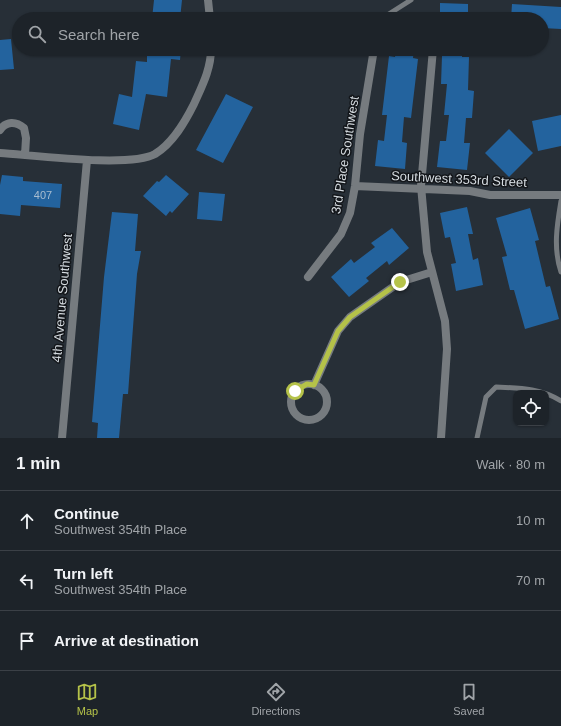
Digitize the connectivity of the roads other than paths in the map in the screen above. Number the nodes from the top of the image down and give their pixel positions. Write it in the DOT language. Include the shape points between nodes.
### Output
graph roads {
  1 [pos="208,0"];
  2 [pos="411,0"];
  3 [pos="209,12"];
  4 [pos="392,12"];
  5 [pos="210,56"];
  6 [pos="373,56"];
  7 [pos="432,56"];
  8 [pos="0,130"];
  9 [pos="0,153"];
  10 [pos="25,155"];
  11 [pos="87,160"];
  12 [pos="355,186"];
  13 [pos="422,190"];
  14 [pos="561,195"];
  15 [pos="561,201"];
  16 [pos="432,272"];
  17 [pos="561,272"];
  18 [pos="308,277"];
  19 [pos="314,385"];
  20 [pos="561,401"];
  21 [pos="62,438"];
  22 [pos="441,438"];
  23 [pos="477,438"];
  1 -- 3 [label="street"];
  2 -- 4 [label="lane"];
  5 -- 11 [label="street" via="207,76 187,118 176,133 154,154 122,160"];
  6 -- 12 [label="street, 3rd Place Southwest" via="360,134"];
  7 -- 13 [label="street"];
  8 -- 10 [label="street" via="2,126 11,122 24,128"];
  9 -- 10 [label="street"];
  10 -- 11 [label="street"];
  11 -- 21 [label="street, 4th Avenue Southwest"];
  12 -- 13 [label="street, Southwest 353rd Street"];
  12 -- 18 [label="street, 3rd Place Southwest" via="350,213 341,234"];
  13 -- 14 [label="street, Southwest 353rd Street" via="470,191 490,195"];
  13 -- 16 [label="street" via="427,252"];
  15 -- 17 [label="lane" via="556,235 556,251"];
  16 -- 19 [label="street" via="400,282 350,317 338,331"];
  16 -- 22 [label="street" via="445,321 447,349"];
  19 -- 19 [label="street" via="300,386 292,397 293,411 304,420 317,418 326,408 325,394"];
  20 -- 23 [label="lane" via="549,393 496,387 486,397"];
}
